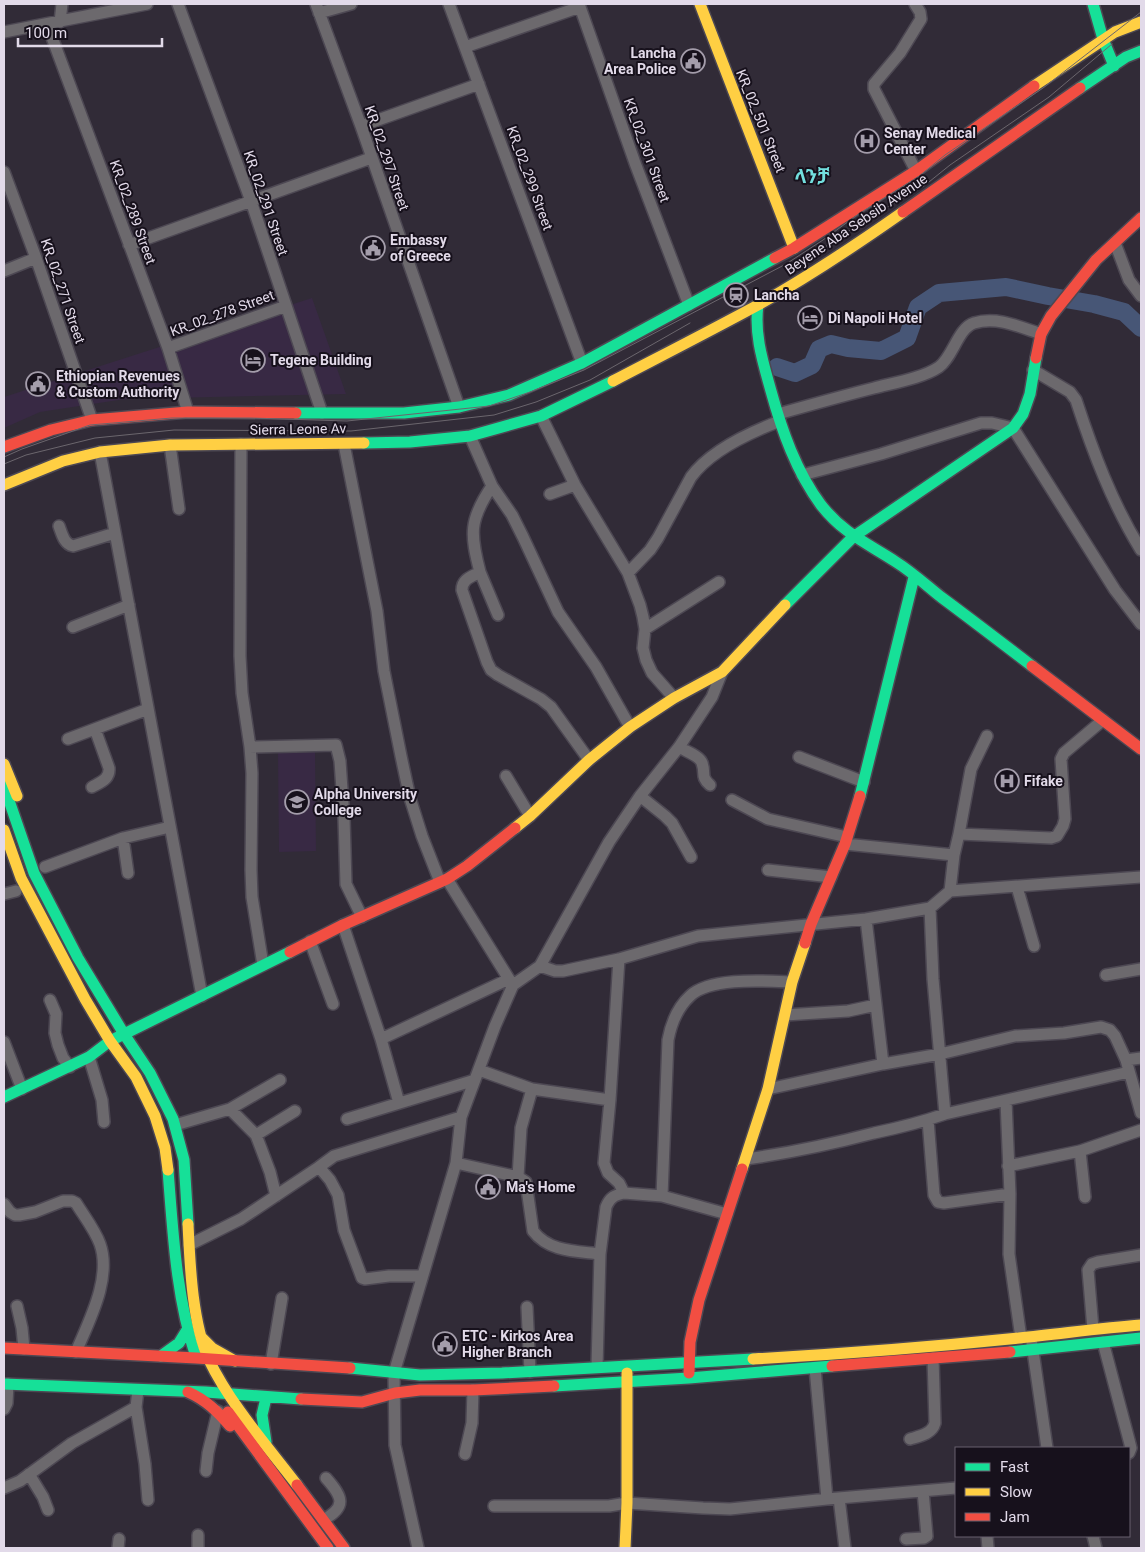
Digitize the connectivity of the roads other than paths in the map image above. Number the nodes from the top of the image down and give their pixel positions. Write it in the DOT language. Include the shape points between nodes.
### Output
graph roads {
  1 [pos="62,4"];
  2 [pos="147,4"];
  3 [pos="178,4"];
  4 [pos="352,4"];
  5 [pos="449,4"];
  6 [pos="700,4"];
  7 [pos="915,4"];
  8 [pos="1094,4"];
  9 [pos="1102,4"];
  10 [pos="580,5"];
  11 [pos="318,8"];
  12 [pos="60,22"];
  13 [pos="1141,22"];
  14 [pos="47,24"];
  15 [pos="4,32"];
  16 [pos="1103,40"];
  17 [pos="1121,44"];
  18 [pos="465,47"];
  19 [pos="1141,51"];
  20 [pos="1114,66"];
  21 [pos="479,84"];
  22 [pos="1059,86"];
  23 [pos="361,126"];
  24 [pos="371,158"];
  25 [pos="4,172"];
  26 [pos="916,172"];
  27 [pos="251,201"];
  28 [pos="1141,218"];
  29 [pos="1115,244"];
  30 [pos="129,245"];
  31 [pos="794,248"];
  32 [pos="36,258"];
  33 [pos="4,271"];
  34 [pos="1141,296"];
  35 [pos="689,305"];
  36 [pos="758,305"];
  37 [pos="286,306"];
  38 [pos="736,316"];
  39 [pos="1041,334"];
  40 [pos="168,348"];
  41 [pos="763,360"];
  42 [pos="582,363"];
  43 [pos="1033,370"];
  44 [pos="590,393"];
  45 [pos="459,407"];
  46 [pos="188,412"];
  47 [pos="322,414"];
  48 [pos="541,416"];
  49 [pos="779,417"];
  50 [pos="92,420"];
  51 [pos="1014,428"];
  52 [pos="470,436"];
  53 [pos="242,444"];
  54 [pos="344,444"];
  55 [pos="170,445"];
  56 [pos="4,448"];
  57 [pos="100,452"];
  58 [pos="802,475"];
  59 [pos="4,485"];
  60 [pos="575,485"];
  61 [pos="492,486"];
  62 [pos="550,494"];
  63 [pos="179,509"];
  64 [pos="59,526"];
  65 [pos="115,533"];
  66 [pos="853,536"];
  67 [pos="1141,550"];
  68 [pos="480,572"];
  69 [pos="628,574"];
  70 [pos="914,577"];
  71 [pos="719,582"];
  72 [pos="128,605"];
  73 [pos="498,616"];
  74 [pos="1141,624"];
  75 [pos="72,627"];
  76 [pos="645,629"];
  77 [pos="722,672"];
  78 [pos="674,698"];
  79 [pos="148,709"];
  80 [pos="1103,720"];
  81 [pos="630,727"];
  82 [pos="95,729"];
  83 [pos="987,736"];
  84 [pos="68,739"];
  85 [pos="250,746"];
  86 [pos="679,747"];
  87 [pos="1141,749"];
  88 [pos="799,757"];
  89 [pos="589,760"];
  90 [pos="4,764"];
  91 [pos="506,776"];
  92 [pos="864,782"];
  93 [pos="710,785"];
  94 [pos="4,786"];
  95 [pos="92,787"];
  96 [pos="640,796"];
  97 [pos="732,800"];
  98 [pos="530,816"];
  99 [pos="170,827"];
  100 [pos="4,830"];
  101 [pos="959,834"];
  102 [pos="123,838"];
  103 [pos="846,840"];
  104 [pos="954,855"];
  105 [pos="691,857"];
  106 [pos="4,864"];
  107 [pos="45,867"];
  108 [pos="768,870"];
  109 [pos="128,873"];
  110 [pos="831,877"];
  111 [pos="1141,877"];
  112 [pos="443,880"];
  113 [pos="1017,887"];
  114 [pos="16,891"];
  115 [pos="950,891"];
  116 [pos="4,894"];
  117 [pos="21,902"];
  118 [pos="930,908"];
  119 [pos="362,916"];
  120 [pos="866,918"];
  121 [pos="812,924"];
  122 [pos="343,925"];
  123 [pos="310,941"];
  124 [pos="1034,946"];
  125 [pos="46,948"];
  126 [pos="619,959"];
  127 [pos="263,965"];
  128 [pos="540,966"];
  129 [pos="1141,969"];
  130 [pos="1106,975"];
  131 [pos="511,982"];
  132 [pos="792,982"];
  133 [pos="202,996"];
  134 [pos="103,998"];
  135 [pos="85,999"];
  136 [pos="50,1000"];
  137 [pos="333,1004"];
  138 [pos="876,1005"];
  139 [pos="785,1015"];
  140 [pos="124,1034"];
  141 [pos="381,1039"];
  142 [pos="110,1041"];
  143 [pos="4,1042"];
  144 [pos="940,1054"];
  145 [pos="89,1057"];
  146 [pos="1141,1058"];
  147 [pos="1126,1060"];
  148 [pos="883,1064"];
  149 [pos="70,1068"];
  150 [pos="1129,1072"];
  151 [pos="477,1075"];
  152 [pos="280,1080"];
  153 [pos="22,1089"];
  154 [pos="768,1089"];
  155 [pos="532,1090"];
  156 [pos="4,1097"];
  157 [pos="610,1100"];
  158 [pos="1006,1101"];
  159 [pos="399,1103"];
  160 [pos="230,1109"];
  161 [pos="295,1111"];
  162 [pos="1141,1113"];
  163 [pos="945,1114"];
  164 [pos="462,1117"];
  165 [pos="347,1118"];
  166 [pos="928,1120"];
  167 [pos="104,1122"];
  168 [pos="175,1125"];
  169 [pos="1141,1130"];
  170 [pos="256,1135"];
  171 [pos="1080,1151"];
  172 [pos="746,1159"];
  173 [pos="456,1163"];
  174 [pos="1008,1166"];
  175 [pos="319,1168"];
  176 [pos="518,1177"];
  177 [pos="624,1193"];
  178 [pos="1010,1194"];
  179 [pos="276,1196"];
  180 [pos="662,1196"];
  181 [pos="1085,1197"];
  182 [pos="4,1204"];
  183 [pos="727,1214"];
  184 [pos="189,1245"];
  185 [pos="600,1254"];
  186 [pos="1141,1256"];
  187 [pos="422,1276"];
  188 [pos="282,1298"];
  189 [pos="17,1306"];
  190 [pos="527,1307"];
  191 [pos="1141,1325"];
  192 [pos="1093,1329"];
  193 [pos="187,1330"];
  194 [pos="201,1337"];
  195 [pos="1026,1337"];
  196 [pos="1141,1338"];
  197 [pos="1103,1342"];
  198 [pos="4,1348"];
  199 [pos="24,1349"];
  200 [pos="1032,1350"];
  201 [pos="76,1352"];
  202 [pos="161,1356"];
  203 [pos="196,1358"];
  204 [pos="933,1358"];
  205 [pos="209,1359"];
  206 [pos="235,1361"];
  207 [pos="689,1362"];
  208 [pos="271,1364"];
  209 [pos="597,1366"];
  210 [pos="627,1366"];
  211 [pos="815,1368"];
  212 [pos="530,1372"];
  213 [pos="394,1373"];
  214 [pos="688,1378"];
  215 [pos="627,1382"];
  216 [pos="6,1384"];
  217 [pos="138,1390"];
  218 [pos="473,1390"];
  219 [pos="188,1392"];
  220 [pos="216,1393"];
  221 [pos="395,1393"];
  222 [pos="230,1395"];
  223 [pos="266,1398"];
  224 [pos="136,1407"];
  225 [pos="4,1409"];
  226 [pos="218,1411"];
  227 [pos="910,1439"];
  228 [pos="267,1444"];
  229 [pos="1047,1447"];
  230 [pos="1130,1450"];
  231 [pos="256,1452"];
  232 [pos="465,1454"];
  233 [pos="206,1471"];
  234 [pos="29,1474"];
  235 [pos="326,1478"];
  236 [pos="4,1488"];
  237 [pos="955,1488"];
  238 [pos="923,1491"];
  239 [pos="839,1498"];
  240 [pos="827,1499"];
  241 [pos="148,1500"];
  242 [pos="627,1503"];
  243 [pos="494,1506"];
  244 [pos="48,1510"];
  245 [pos="323,1520"];
  246 [pos="198,1535"];
  247 [pos="906,1539"];
  248 [pos="198,1548"];
  249 [pos="328,1548"];
  250 [pos="344,1548"];
  251 [pos="418,1548"];
  252 [pos="625,1548"];
  253 [pos="844,1548"];
  1 -- 12 [label="street"];
  2 -- 12 [label="street"];
  3 -- 27 [label="street, KR_02_291 Street"];
  4 -- 11 [label="street"];
  5 -- 18 [label="street, KR_02_299 Street"];
  6 -- 31 [label="main road, KR_02_501 Street"];
  7 -- 26 [label="street" via="921,19 900,53 874,84 874,89"];
  8 -- 16 [label="main road"];
  9 -- 17 [label="main road" via="1105,17"];
  10 -- 18 [label="street"];
  10 -- 35 [label="street, KR_02_301 Street"];
  11 -- 23 [label="street, KR_02_297 Street"];
  12 -- 14 [label="street"];
  13 -- 17 [label="main road"];
  14 -- 15 [label="street"];
  14 -- 30 [label="street, KR_02_289 Street"];
  16 -- 17 [label="main road, Beyene Aba Sebsib Avenue"];
  16 -- 20 [label="main road"];
  16 -- 22 [label="main road, Beyene Aba Sebsib Avenue"];
  17 -- 19 [label="main road"];
  17 -- 20 [label="main road, Beyene Aba Sebsib Avenue"];
  18 -- 21 [label="street, KR_02_299 Street"];
  20 -- 22 [label="main road, Beyene Aba Sebsib Avenue"];
  21 -- 23 [label="street"];
  21 -- 42 [label="street, KR_02_299 Street"];
  22 -- 26 [label="main road, Beyene Aba Sebsib Avenue" via="1020,96"];
  22 -- 36 [label="main road, Beyene Aba Sebsib Avenue" via="940,185 875,232"];
  23 -- 24 [label="street, KR_02_297 Street"];
  24 -- 27 [label="street"];
  24 -- 45 [label="street, KR_02_297 Street"];
  25 -- 32 [label="street, KR_02_271 Street"];
  26 -- 31 [label="main road, Beyene Aba Sebsib Avenue"];
  27 -- 30 [label="street"];
  27 -- 37 [label="street, KR_02_291 Street"];
  28 -- 29 [label="main road"];
  29 -- 34 [label="street" via="1129,280"];
  29 -- 39 [label="main road" via="1073,287"];
  30 -- 40 [label="street, KR_02_289 Street"];
  31 -- 35 [label="main road, Beyene Aba Sebsib Avenue"];
  32 -- 33 [label="street"];
  32 -- 50 [label="street, KR_02_271 Street"];
  35 -- 42 [label="main road, Beyene Aba Sebsib Avenue"];
  36 -- 38 [label="main road, Beyene Aba Sebsib Avenue"];
  36 -- 41 [label="main road" via="756,325"];
  37 -- 40 [label="street, KR_02_278 Street"];
  37 -- 47 [label="street, KR_02_291 Street"];
  38 -- 41 [label="main road" via="752,337"];
  38 -- 44 [label="main road, Beyene Aba Sebsib Avenue"];
  39 -- 43 [label="main road"];
  39 -- 49 [label="street" via="1004,322 972,323 940,366 913,378"];
  40 -- 46 [label="street, KR_02_289 Street"];
  41 -- 49 [label="main road"];
  42 -- 45 [label="main road, Sierra Leone Av" via="509,396"];
  43 -- 51 [label="main road" via="1030,394"];
  43 -- 67 [label="street" via="1070,392 1076,400 1118,511"];
  44 -- 48 [label="main road, Sierra Leone Av"];
  45 -- 47 [label="main road, Sierra Leone Av" via="404,413"];
  46 -- 47 [label="main road, Sierra Leone Av"];
  46 -- 50 [label="main road, Sierra Leone Av"];
  48 -- 52 [label="main road, Sierra Leone Av"];
  48 -- 60 [label="street"];
  49 -- 58 [label="main road"];
  49 -- 69 [label="street" via="698,468 658,538"];
  50 -- 56 [label="main road, Sierra Leone Av" via="51,430"];
  51 -- 58 [label="street" via="981,423"];
  51 -- 66 [label="main road"];
  51 -- 74 [label="street"];
  52 -- 54 [label="main road, Sierra Leone Av"];
  52 -- 61 [label="street"];
  53 -- 54 [label="main road, Sierra Leone Av"];
  53 -- 55 [label="main road, Sierra Leone Av"];
  53 -- 85 [label="street" via="240,656"];
  54 -- 112 [label="street" via="410,798 422,836"];
  55 -- 57 [label="main road, Sierra Leone Av"];
  55 -- 63 [label="street"];
  57 -- 59 [label="main road, Sierra Leone Av" via="63,461"];
  57 -- 65 [label="street"];
  58 -- 66 [label="main road" via="830,515"];
  60 -- 62 [label="street"];
  60 -- 69 [label="street"];
  61 -- 68 [label="street" via="476,511 474,522 474,549"];
  61 -- 81 [label="street" via="516,522 558,612 596,667"];
  64 -- 65 [label="street" via="65,541 73,546"];
  65 -- 72 [label="street"];
  66 -- 70 [label="main road"];
  66 -- 77 [label="main road"];
  68 -- 73 [label="street"];
  68 -- 89 [label="street" via="464,581 462,590 491,670 552,707"];
  69 -- 76 [label="street"];
  70 -- 80 [label="main road"];
  70 -- 92 [label="main road"];
  71 -- 76 [label="street"];
  72 -- 75 [label="street"];
  72 -- 79 [label="street"];
  76 -- 78 [label="street" via="643,648 646,660 652,673"];
  77 -- 78 [label="main road"];
  77 -- 86 [label="street" via="712,698"];
  78 -- 81 [label="main road"];
  79 -- 82 [label="street"];
  79 -- 99 [label="street"];
  80 -- 87 [label="main road"];
  80 -- 101 [label="street" via="1061,759 1065,819 1057,836"];
  81 -- 89 [label="main road"];
  82 -- 84 [label="street"];
  82 -- 95 [label="street" via="110,774"];
  83 -- 101 [label="street" via="971,769"];
  85 -- 119 [label="street" via="336,745 342,780 346,884"];
  85 -- 127 [label="street" via="252,897"];
  86 -- 93 [label="street" via="702,762 704,780"];
  86 -- 96 [label="street"];
  88 -- 92 [label="street"];
  89 -- 98 [label="main road"];
  90 -- 107 [label="main road"];
  91 -- 98 [label="street"];
  92 -- 103 [label="main road"];
  94 -- 134 [label="main road" via="34,873 78,958"];
  96 -- 105 [label="street" via="672,823"];
  96 -- 128 [label="street" via="609,842"];
  97 -- 103 [label="street" via="768,818"];
  98 -- 112 [label="main road"];
  99 -- 102 [label="street"];
  99 -- 133 [label="street"];
  100 -- 135 [label="main road" via="21,878"];
  101 -- 104 [label="street"];
  102 -- 107 [label="street"];
  102 -- 109 [label="street"];
  103 -- 104 [label="street"];
  103 -- 110 [label="main road"];
  104 -- 115 [label="street"];
  106 -- 114 [label="main road"];
  107 -- 134 [label="main road" via="101,981"];
  108 -- 110 [label="street"];
  110 -- 121 [label="main road"];
  111 -- 113 [label="street"];
  112 -- 119 [label="main road"];
  112 -- 131 [label="street"];
  113 -- 115 [label="street"];
  113 -- 124 [label="street"];
  114 -- 116 [label="street"];
  114 -- 117 [label="main road"];
  115 -- 118 [label="street"];
  118 -- 120 [label="street"];
  118 -- 144 [label="street"];
  119 -- 122 [label="main road"];
  120 -- 121 [label="street"];
  120 -- 138 [label="street"];
  121 -- 126 [label="street" via="698,936"];
  121 -- 132 [label="main road"];
  122 -- 123 [label="main road"];
  122 -- 141 [label="street"];
  123 -- 127 [label="main road"];
  123 -- 137 [label="street"];
  125 -- 135 [label="main road" via="70,986"];
  126 -- 128 [label="street" via="563,971"];
  126 -- 157 [label="street"];
  127 -- 133 [label="main road"];
  128 -- 131 [label="street"];
  129 -- 130 [label="street"];
  131 -- 141 [label="street"];
  131 -- 151 [label="street"];
  132 -- 139 [label="main road"];
  132 -- 180 [label="street" via="721,984 703,988 680,1006 668,1040"];
  133 -- 140 [label="main road"];
  134 -- 140 [label="main road"];
  135 -- 142 [label="main road"];
  136 -- 149 [label="street" via="56,1014 54,1024 58,1045"];
  138 -- 139 [label="street"];
  138 -- 148 [label="street"];
  139 -- 154 [label="main road"];
  140 -- 142 [label="main road"];
  140 -- 168 [label="main road" via="150,1073"];
  141 -- 159 [label="street"];
  142 -- 145 [label="main road"];
  142 -- 193 [label="main road" via="136,1077 155,1116 165,1148"];
  143 -- 153 [label="street"];
  144 -- 147 [label="street" via="1014,1036 1101,1027 1115,1036"];
  144 -- 148 [label="street"];
  144 -- 163 [label="street"];
  145 -- 149 [label="main road"];
  145 -- 167 [label="street" via="102,1100"];
  146 -- 147 [label="street"];
  147 -- 150 [label="street"];
  148 -- 154 [label="street"];
  149 -- 153 [label="main road"];
  150 -- 158 [label="street"];
  150 -- 162 [label="street"];
  151 -- 155 [label="street"];
  151 -- 159 [label="street"];
  151 -- 164 [label="street"];
  152 -- 160 [label="street"];
  153 -- 156 [label="main road"];
  154 -- 172 [label="main road"];
  155 -- 157 [label="street"];
  155 -- 176 [label="street" via="521,1128"];
  157 -- 177 [label="street" via="604,1163"];
  158 -- 163 [label="street"];
  158 -- 174 [label="street"];
  159 -- 165 [label="street"];
  160 -- 168 [label="street"];
  160 -- 170 [label="street"];
  161 -- 170 [label="street"];
  163 -- 166 [label="street"];
  164 -- 173 [label="street"];
  164 -- 175 [label="street" via="334,1156"];
  166 -- 172 [label="street" via="789,1153"];
  166 -- 178 [label="street" via="934,1195 938,1202"];
  168 -- 184 [label="main road" via="184,1160"];
  169 -- 171 [label="street"];
  170 -- 179 [label="street"];
  171 -- 174 [label="street"];
  171 -- 181 [label="street"];
  172 -- 183 [label="main road"];
  173 -- 176 [label="street"];
  173 -- 187 [label="street"];
  174 -- 178 [label="street"];
  175 -- 179 [label="street"];
  175 -- 187 [label="street" via="338,1195 344,1230 362,1278"];
  176 -- 185 [label="street" via="526,1182 533,1231 538,1237 558,1249"];
  177 -- 180 [label="street"];
  177 -- 185 [label="street" via="608,1201"];
  178 -- 195 [label="street" via="1009,1254"];
  179 -- 184 [label="street" via="241,1220"];
  180 -- 183 [label="street"];
  182 -- 201 [label="street" via="10,1212 19,1215 72,1201 100,1242 104,1257 99,1297"];
  183 -- 207 [label="main road" via="694,1321"];
  184 -- 194 [label="main road"];
  185 -- 209 [label="street"];
  186 -- 192 [label="street" via="1098,1262 1088,1270"];
  187 -- 213 [label="street"];
  188 -- 208 [label="street"];
  189 -- 199 [label="street"];
  190 -- 212 [label="street"];
  191 -- 192 [label="main road"];
  192 -- 195 [label="main road"];
  193 -- 202 [label="main road" via="179,1342"];
  193 -- 203 [label="main road"];
  194 -- 205 [label="main road"];
  194 -- 206 [label="main road" via="212,1348"];
  195 -- 200 [label="street"];
  195 -- 207 [label="main road"];
  196 -- 197 [label="main road"];
  197 -- 200 [label="main road"];
  197 -- 230 [label="street"];
  198 -- 199 [label="main road"];
  199 -- 201 [label="main road"];
  200 -- 204 [label="main road"];
  200 -- 229 [label="street"];
  201 -- 202 [label="main road"];
  202 -- 203 [label="main road"];
  203 -- 205 [label="main road"];
  203 -- 220 [label="main road"];
  204 -- 211 [label="main road"];
  204 -- 227 [label="street" via="936,1424 929,1432"];
  205 -- 206 [label="main road"];
  205 -- 222 [label="main road"];
  206 -- 208 [label="main road"];
  207 -- 210 [label="main road"];
  207 -- 214 [label="main road"];
  208 -- 213 [label="main road"];
  209 -- 210 [label="main road"];
  209 -- 212 [label="main road"];
  210 -- 215 [label="main road"];
  211 -- 214 [label="main road"];
  211 -- 240 [label="street"];
  212 -- 213 [label="main road"];
  213 -- 221 [label="street"];
  214 -- 215 [label="main road"];
  215 -- 218 [label="main road"];
  215 -- 242 [label="main road"];
  216 -- 217 [label="main road"];
  216 -- 225 [label="street" via="7,1403"];
  217 -- 219 [label="main road"];
  217 -- 224 [label="street"];
  218 -- 221 [label="main road"];
  218 -- 232 [label="street" via="472,1423"];
  219 -- 220 [label="main road"];
  219 -- 226 [label="main road" via="207,1400"];
  220 -- 222 [label="main road"];
  220 -- 231 [label="main road"];
  221 -- 223 [label="main road" via="362,1402"];
  221 -- 251 [label="street" via="395,1445"];
  222 -- 223 [label="main road"];
  222 -- 228 [label="main road"];
  223 -- 228 [label="main road" via="262,1426"];
  224 -- 234 [label="street" via="72,1443"];
  224 -- 241 [label="street"];
  226 -- 231 [label="main road" via="242,1442"];
  226 -- 233 [label="street"];
  228 -- 245 [label="main road"];
  231 -- 249 [label="main road"];
  234 -- 236 [label="street"];
  234 -- 244 [label="street"];
  235 -- 245 [label="street" via="340,1501 334,1514"];
  237 -- 238 [label="street"];
  238 -- 239 [label="street"];
  238 -- 247 [label="street" via="927,1536"];
  239 -- 240 [label="street"];
  239 -- 253 [label="street"];
  240 -- 242 [label="street" via="730,1509"];
  242 -- 243 [label="street" via="609,1506"];
  242 -- 252 [label="main road"];
  245 -- 250 [label="main road"];
  246 -- 248 [label="street"];
}
